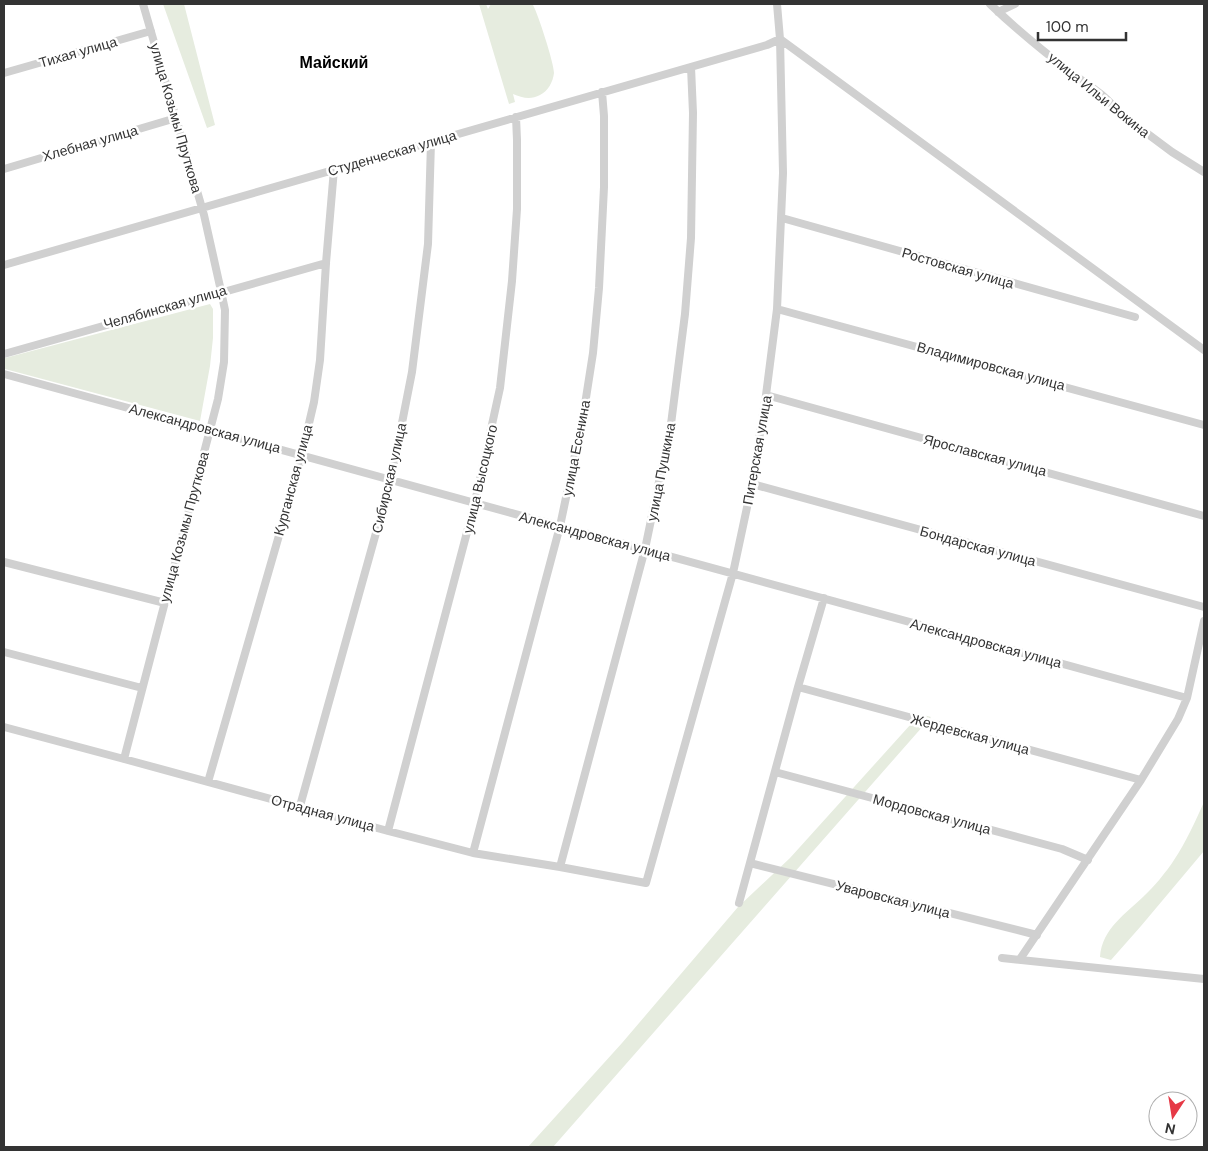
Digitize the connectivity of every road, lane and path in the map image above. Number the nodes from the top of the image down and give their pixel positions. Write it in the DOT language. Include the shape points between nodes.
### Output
graph roads {
  1 [pos="144,4"];
  2 [pos="777,4"];
  3 [pos="990,4"];
  4 [pos="1015,4"];
  5 [pos="998,12"];
  6 [pos="151,31"];
  7 [pos="780,39"];
  8 [pos="691,67"];
  9 [pos="4,73"];
  10 [pos="602,92"];
  11 [pos="516,117"];
  12 [pos="176,118"];
  13 [pos="431,142"];
  14 [pos="4,169"];
  15 [pos="334,169"];
  16 [pos="1204,172"];
  17 [pos="202,207"];
  18 [pos="782,218"];
  19 [pos="326,262"];
  20 [pos="4,265"];
  21 [pos="221,291"];
  22 [pos="777,309"];
  23 [pos="1135,317"];
  24 [pos="1204,350"];
  25 [pos="4,354"];
  26 [pos="4,374"];
  27 [pos="766,395"];
  28 [pos="1204,425"];
  29 [pos="210,430"];
  30 [pos="302,455"];
  31 [pos="391,480"];
  32 [pos="752,484"];
  33 [pos="475,502"];
  34 [pos="1204,516"];
  35 [pos="560,526"];
  36 [pos="645,549"];
  37 [pos="4,562"];
  38 [pos="733,573"];
  39 [pos="824,598"];
  40 [pos="165,603"];
  41 [pos="1204,607"];
  42 [pos="1204,621"];
  43 [pos="4,652"];
  44 [pos="798,687"];
  45 [pos="142,688"];
  46 [pos="1187,698"];
  47 [pos="4,728"];
  48 [pos="124,759"];
  49 [pos="775,772"];
  50 [pos="1141,780"];
  51 [pos="208,782"];
  52 [pos="300,806"];
  53 [pos="388,831"];
  54 [pos="474,853"];
  55 [pos="1088,860"];
  56 [pos="750,862"];
  57 [pos="560,867"];
  58 [pos="646,883"];
  59 [pos="739,904"];
  60 [pos="1036,935"];
  61 [pos="1002,958"];
  62 [pos="1020,959"];
  63 [pos="1204,979"];
  1 -- 6 [label="street, улица Козьмы Пруткова"];
  2 -- 7 [label="street, Питерская улица"];
  3 -- 5 [label="street, улица Ильи Вокина"];
  4 -- 5 [label="street"];
  5 -- 16 [label="street, улица Ильи Вокина" via="1112,103 1117,111"];
  6 -- 9 [label="street, Тихая улица"];
  6 -- 12 [label="street, улица Козьмы Пруткова"];
  7 -- 8 [label="street, Студенческая улица"];
  7 -- 18 [label="street, Питерская улица"];
  7 -- 24 [label="street"];
  8 -- 10 [label="street, Студенческая улица"];
  8 -- 36 [label="street, улица Пушкина" via="691,238 685,314 671,424"];
  10 -- 11 [label="street, Студенческая улица"];
  10 -- 35 [label="street, улица Есенина" via="604,187 593,353"];
  11 -- 13 [label="street, Студенческая улица"];
  11 -- 33 [label="street, улица Высоцкого" via="517,209 512,281 500,388"];
  12 -- 14 [label="street, Хлебная улица"];
  12 -- 17 [label="street, улица Козьмы Пруткова"];
  13 -- 15 [label="street, Студенческая улица"];
  13 -- 31 [label="street, Сибирская улица" via="428,244 412,372"];
  15 -- 17 [label="street, Студенческая улица"];
  15 -- 19 [label="street, Курганская улица"];
  17 -- 20 [label="street, Студенческая улица"];
  17 -- 21 [label="street, улица Козьмы Пруткова"];
  18 -- 22 [label="street, Питерская улица"];
  18 -- 23 [label="street, Ростовская улица"];
  19 -- 21 [label="street, Челябинская улица"];
  19 -- 30 [label="street, Курганская улица" via="320,360"];
  21 -- 25 [label="street, Челябинская улица"];
  21 -- 29 [label="street, улица Козьмы Пруткова" via="225,310 224,362"];
  22 -- 27 [label="street, Питерская улица"];
  22 -- 28 [label="street, Владимировская улица"];
  26 -- 29 [label="street, Александровская улица"];
  27 -- 32 [label="street, Питерская улица"];
  27 -- 34 [label="street, Ярославская улица"];
  29 -- 30 [label="street, Александровская улица"];
  29 -- 40 [label="street, улица Козьмы Пруткова"];
  30 -- 31 [label="street, Александровская улица"];
  30 -- 51 [label="street, Курганская улица"];
  31 -- 33 [label="street, Александровская улица"];
  31 -- 52 [label="street, Сибирская улица"];
  32 -- 38 [label="street, Питерская улица"];
  32 -- 41 [label="street, Бондарская улица"];
  33 -- 35 [label="street, Александровская улица"];
  33 -- 53 [label="street, улица Высоцкого"];
  35 -- 36 [label="street, Александровская улица"];
  35 -- 54 [label="street, улица Есенина"];
  36 -- 38 [label="street, Александровская улица"];
  36 -- 57 [label="street, улица Пушкина"];
  37 -- 40 [label="street"];
  38 -- 39 [label="street, Александровская улица"];
  38 -- 58 [label="street, Питерская улица"];
  39 -- 44 [label="street"];
  39 -- 46 [label="street, Александровская улица"];
  40 -- 45 [label="street, улица Козьмы Пруткова"];
  42 -- 46 [label="street"];
  43 -- 45 [label="street"];
  44 -- 49 [label="street"];
  44 -- 50 [label="street, Жердевская улица"];
  45 -- 48 [label="street, улица Козьмы Пруткова"];
  46 -- 50 [label="street"];
  47 -- 48 [label="street, Отрадная улица"];
  48 -- 51 [label="street, Отрадная улица"];
  49 -- 55 [label="street, Мордовская улица" via="1062,849"];
  49 -- 56 [label="street"];
  50 -- 55 [label="street"];
  51 -- 52 [label="street, Отрадная улица"];
  52 -- 53 [label="street, Отрадная улица"];
  53 -- 54 [label="street, Отрадная улица"];
  54 -- 57 [label="street, Отрадная улица"];
  55 -- 60 [label="street"];
  56 -- 59 [label="street"];
  56 -- 60 [label="street, Уваровская улица"];
  57 -- 58 [label="street, Отрадная улица"];
  60 -- 62 [label="street"];
  61 -- 62 [label="street"];
  62 -- 63 [label="street"];
}
